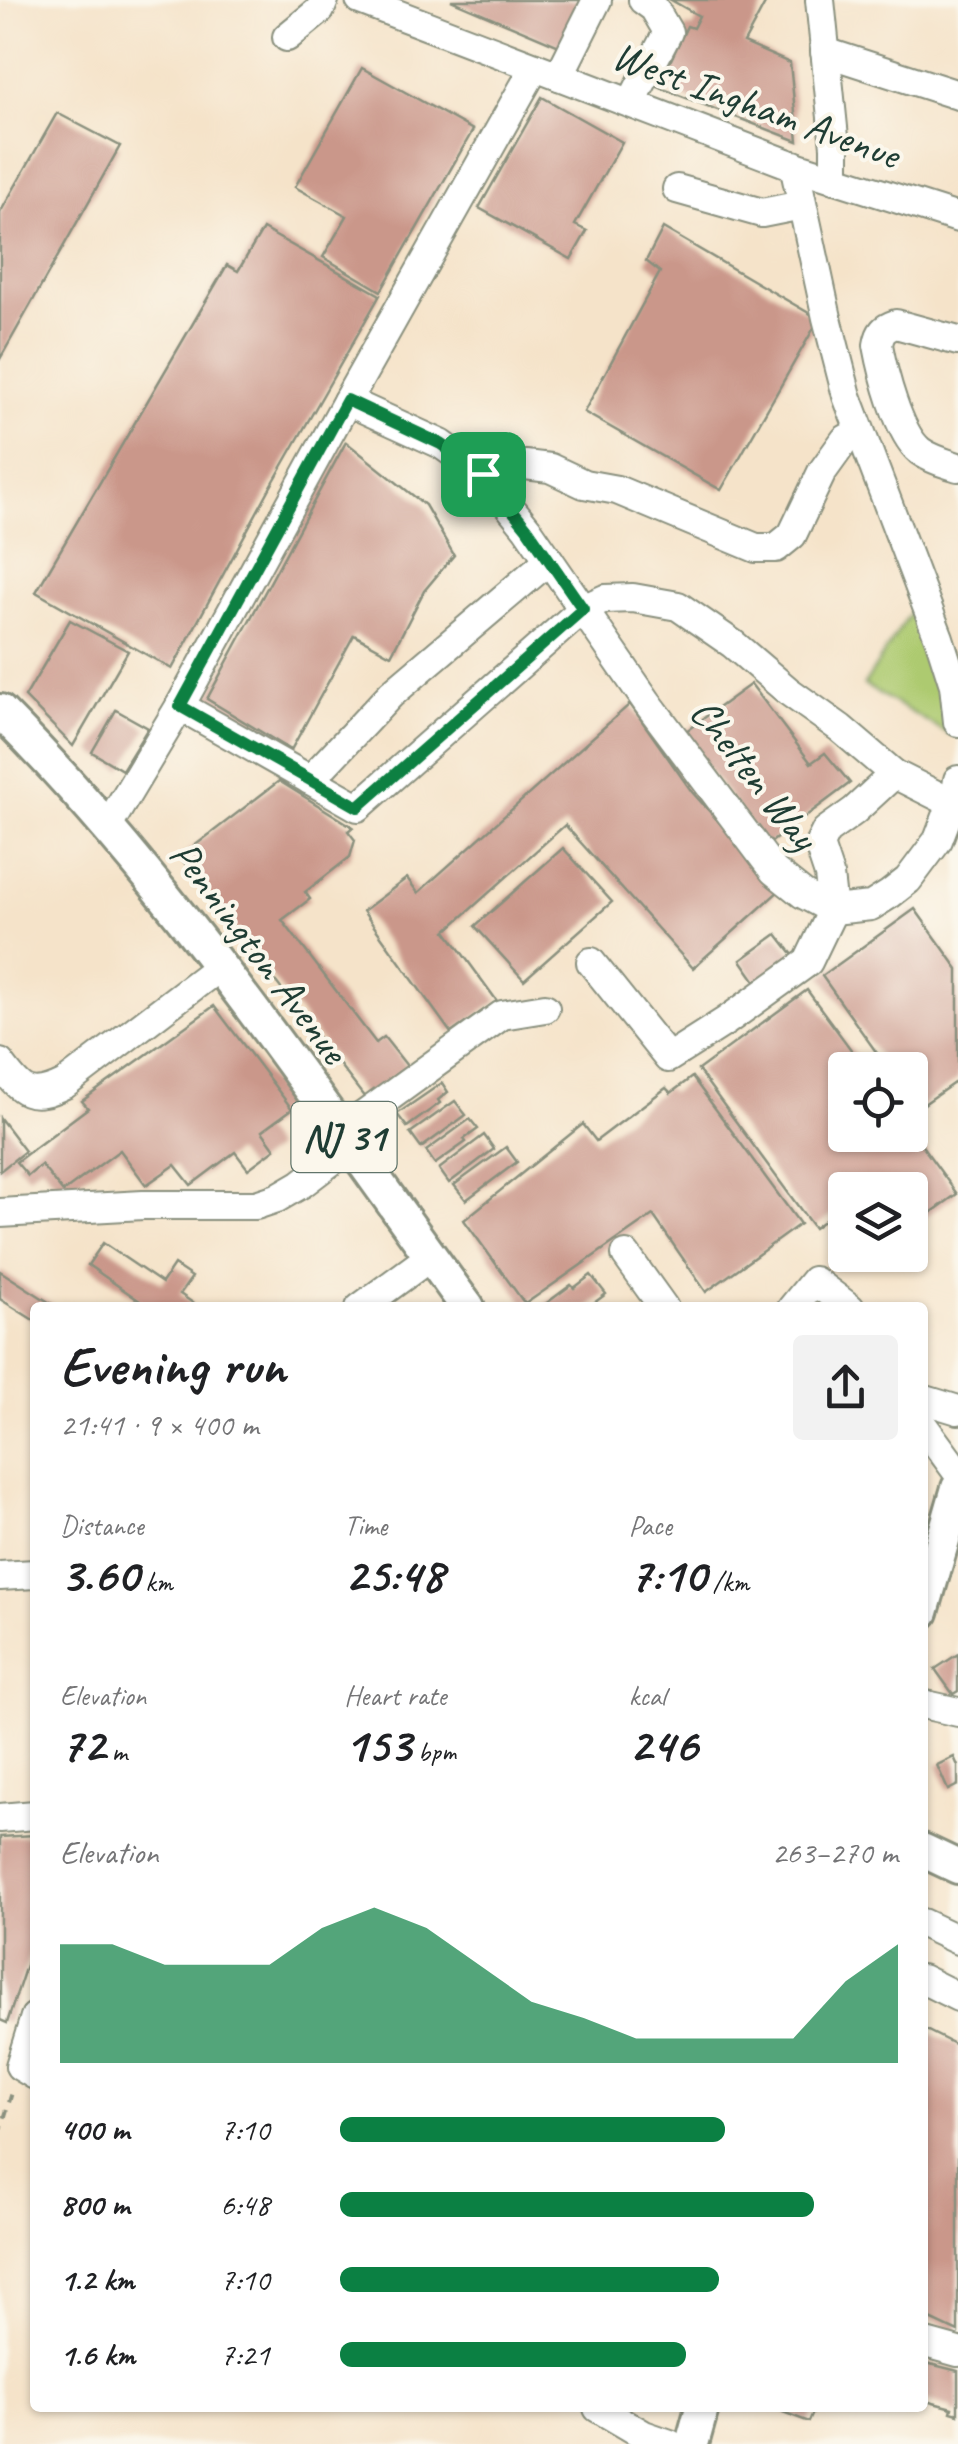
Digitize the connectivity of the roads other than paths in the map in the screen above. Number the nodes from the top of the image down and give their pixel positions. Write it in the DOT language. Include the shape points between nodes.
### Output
graph roads {
  1 [pos="324,0"];
  2 [pos="360,0"];
  3 [pos="597,0"];
  4 [pos="611,0"];
  5 [pos="643,0"];
  6 [pos="820,0"];
  7 [pos="395,6"];
  8 [pos="594,36"];
  9 [pos="287,37"];
  10 [pos="826,52"];
  11 [pos="547,71"];
  12 [pos="958,95"];
  13 [pos="631,103"];
  14 [pos="794,165"];
  15 [pos="835,179"];
  16 [pos="677,190"];
  17 [pos="802,205"];
  18 [pos="958,218"];
  19 [pos="958,341"];
  20 [pos="347,400"];
  21 [pos="859,432"];
  22 [pos="958,467"];
  23 [pos="483,474"];
  24 [pos="549,560"];
  25 [pos="583,609"];
  26 [pos="180,706"];
  27 [pos="2,717"];
  28 [pos="958,722"];
  29 [pos="894,774"];
  30 [pos="310,780"];
  31 [pos="955,792"];
  32 [pos="108,826"];
  33 [pos="833,910"];
  34 [pos="590,962"];
  35 [pos="220,966"];
  36 [pos="546,1008"];
  37 [pos="0,1064"];
  38 [pos="344,1136"];
  39 [pos="0,1212"];
  40 [pos="626,1255"];
  41 [pos="431,1256"];
  42 [pos="368,1302"];
  43 [pos="464,1302"];
  44 [pos="660,1302"];
  45 [pos="797,1302"];
  46 [pos="842,1302"];
  47 [pos="928,1401"];
  48 [pos="958,1410"];
  49 [pos="928,1432"];
  50 [pos="958,1473"];
  51 [pos="958,1488"];
  52 [pos="929,1564"];
  53 [pos="30,1574"];
  54 [pos="0,1576"];
  55 [pos="928,1705"];
  56 [pos="958,1712"];
  57 [pos="30,1815"];
  58 [pos="0,1818"];
  59 [pos="928,1853"];
  60 [pos="958,1867"];
  61 [pos="928,1926"];
  62 [pos="958,1940"];
  63 [pos="928,1981"];
  64 [pos="958,1997"];
  65 [pos="928,2344"];
  66 [pos="958,2352"];
  67 [pos="605,2412"];
  68 [pos="701,2412"];
  69 [pos="670,2444"];
  70 [pos="692,2444"];
  1 -- 9 [label="street"];
  2 -- 7 [label="street, West Ingham Avenue"];
  3 -- 11 [label="street"];
  4 -- 8 [label="street"];
  5 -- 13 [label="street" via="668,32"];
  6 -- 10 [label="street"];
  7 -- 11 [label="street, West Ingham Avenue"];
  10 -- 12 [label="street"];
  10 -- 15 [label="street"];
  11 -- 13 [label="street, West Ingham Avenue"];
  11 -- 20 [label="street"];
  13 -- 14 [label="street, West Ingham Avenue"];
  14 -- 15 [label="street, West Ingham Avenue"];
  14 -- 17 [label="street"];
  15 -- 18 [label="street, West Ingham Avenue"];
  16 -- 17 [label="street" via="762,213"];
  17 -- 21 [label="street"];
  19 -- 22 [label="street" via="896,324 879,335 878,345 909,440"];
  20 -- 23 [label="street, Chelten Way" via="441,444"];
  20 -- 26 [label="street"];
  21 -- 23 [label="street" via="822,472 792,535 776,548 756,548 550,468 525,464"];
  21 -- 28 [label="street" via="938,638"];
  23 -- 24 [label="street, Chelten Way"];
  24 -- 25 [label="street, Chelten Way"];
  24 -- 30 [label="street" via="390,694"];
  25 -- 29 [label="street" via="604,599 633,598 678,606"];
  25 -- 30 [label="street" via="358,807"];
  25 -- 33 [label="street, Chelten Way" via="774,871"];
  26 -- 30 [label="street"];
  26 -- 32 [label="street"];
  27 -- 32 [label="main road, Pennington Avenue / NJ 31"];
  29 -- 31 [label="street"];
  29 -- 33 [label="street" via="819,845"];
  31 -- 33 [label="street" via="938,840 908,880 871,906"];
  32 -- 35 [label="main road, Pennington Avenue / NJ 31"];
  33 -- 34 [label="street" via="808,962 668,1058"];
  35 -- 37 [label="street" via="47,1093 16,1085"];
  35 -- 38 [label="main road, Pennington Avenue / NJ 31"];
  36 -- 38 [label="street" via="502,1015"];
  38 -- 39 [label="street" via="334,1159 256,1205"];
  38 -- 41 [label="main road, Pennington Avenue / NJ 31"];
  40 -- 44 [label="street"];
  41 -- 42 [label="street"];
  41 -- 43 [label="main road, Pennington Avenue / NJ 31"];
  45 -- 46 [label="street" via="814,1281"];
  47 -- 48 [label="street"];
  49 -- 50 [label="street"];
  51 -- 52 [label="main road"];
  53 -- 54 [label="street"];
  55 -- 56 [label="street"];
  57 -- 58 [label="street"];
  59 -- 60 [label="main road"];
  61 -- 62 [label="street"];
  63 -- 64 [label="street"];
  65 -- 66 [label="street"];
  67 -- 69 [label="street"];
  68 -- 70 [label="main road"];
}
